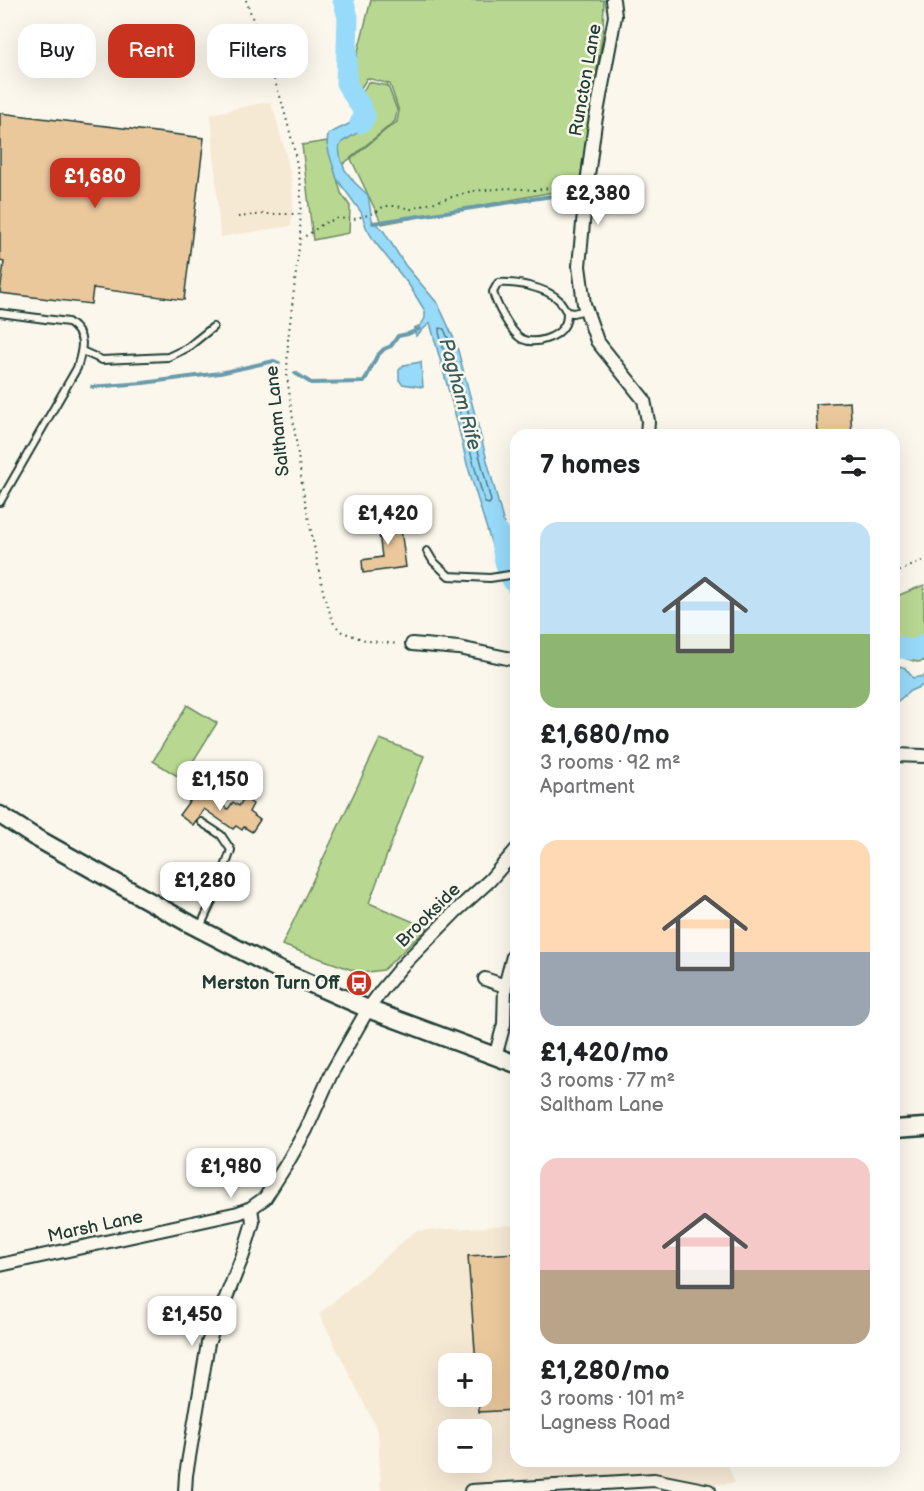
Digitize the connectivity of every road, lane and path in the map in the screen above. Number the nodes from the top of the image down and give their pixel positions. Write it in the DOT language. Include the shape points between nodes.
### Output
graph roads {
  1 [pos="246,0"];
  2 [pos="613,0"];
  3 [pos="586,191"];
  4 [pos="301,214"];
  5 [pos="238,217"];
  6 [pos="300,239"];
  7 [pos="586,310"];
  8 [pos="567,312"];
  9 [pos="0,313"];
  10 [pos="213,327"];
  11 [pos="82,351"];
  12 [pos="647,429"];
  13 [pos="0,502"];
  14 [pos="427,551"];
  15 [pos="924,560"];
  16 [pos="900,571"];
  17 [pos="510,575"];
  18 [pos="412,644"];
  19 [pos="510,659"];
  20 [pos="900,755"];
  21 [pos="924,756"];
  22 [pos="0,815"];
  23 [pos="201,822"];
  24 [pos="510,857"];
  25 [pos="199,929"];
  26 [pos="510,967"];
  27 [pos="486,979"];
  28 [pos="505,986"];
  29 [pos="368,1009"];
  30 [pos="495,1057"];
  31 [pos="510,1062"];
  32 [pos="924,1127"];
  33 [pos="900,1129"];
  34 [pos="251,1208"];
  35 [pos="0,1265"];
  36 [pos="185,1491"];
  37 [pos="471,1491"];
  38 [pos="709,1491"];
  1 -- 4 [label="path" via="293,144 301,187"];
  2 -- 3 [label="street, Runcton Lane" via="615,16"];
  3 -- 6 [label="path" via="557,187 472,191 411,209 384,206 351,220 339,218"];
  3 -- 7 [label="street, Runcton Lane" via="579,266"];
  4 -- 5 [label="path"];
  4 -- 6 [label="path"];
  6 -- 18 [label="path, Saltham Lane" via="287,376 303,491 324,596 334,624 342,632 368,641"];
  7 -- 8 [label="lane"];
  7 -- 12 [label="street, Runcton Lane" via="597,341 644,400"];
  8 -- 8 [label="lane" via="549,293 533,288 498,283 493,292 510,326 522,338 542,340 558,333 566,325"];
  9 -- 11 [label="lane" via="68,322 81,335"];
  10 -- 11 [label="lane" via="188,348 168,357 102,360"];
  11 -- 13 [label="lane" via="77,368"];
  14 -- 17 [label="lane" via="449,576"];
  15 -- 16 [label="path"];
  18 -- 19 [label="street" via="459,648"];
  20 -- 21 [label="street"];
  22 -- 25 [label="main road"];
  23 -- 25 [label="lane" via="221,835 231,850"];
  24 -- 29 [label="street, Brookside" via="401,967"];
  25 -- 29 [label="main road"];
  26 -- 28 [label="street"];
  27 -- 28 [label="street"];
  28 -- 30 [label="street" via="504,1024"];
  29 -- 30 [label="main road"];
  29 -- 34 [label="street, Marsh Lane" via="286,1165 265,1198"];
  30 -- 31 [label="main road"];
  32 -- 33 [label="main road"];
  34 -- 35 [label="street, Marsh Lane"];
  34 -- 36 [label="street" via="253,1222 243,1255 208,1343"];
  37 -- 38 [label="street" via="654,1480"];
}
